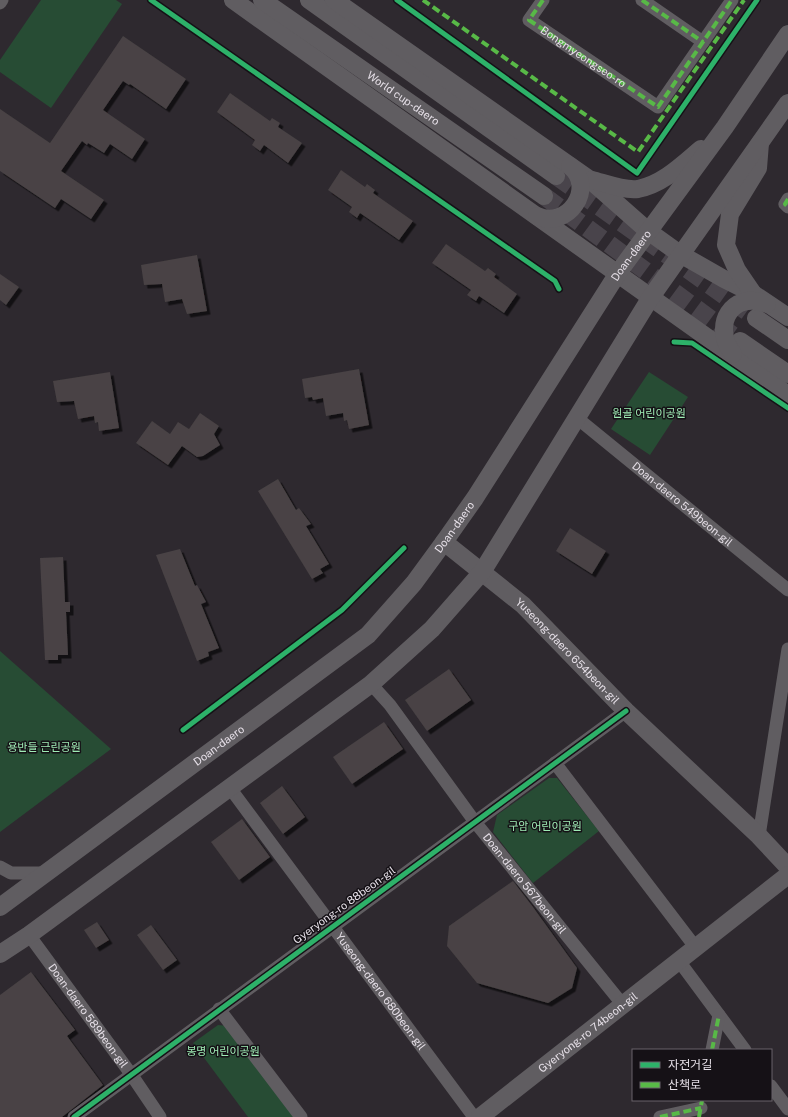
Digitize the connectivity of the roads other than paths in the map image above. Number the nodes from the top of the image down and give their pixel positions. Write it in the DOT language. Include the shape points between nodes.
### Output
graph roads {
  1 [pos="2,0"];
  2 [pos="233,0"];
  3 [pos="262,0"];
  4 [pos="309,0"];
  5 [pos="334,0"];
  6 [pos="543,0"];
  7 [pos="642,0"];
  8 [pos="732,0"];
  9 [pos="0,3"];
  10 [pos="788,34"];
  11 [pos="703,42"];
  12 [pos="788,103"];
  13 [pos="725,128"];
  14 [pos="760,144"];
  15 [pos="560,169"];
  16 [pos="589,179"];
  17 [pos="544,196"];
  18 [pos="788,199"];
  19 [pos="788,206"];
  20 [pos="533,214"];
  21 [pos="648,231"];
  22 [pos="680,254"];
  23 [pos="618,273"];
  24 [pos="752,293"];
  25 [pos="650,297"];
  26 [pos="770,304"];
  27 [pos="788,317"];
  28 [pos="756,318"];
  29 [pos="788,340"];
  30 [pos="738,348"];
  31 [pos="788,374"];
  32 [pos="788,395"];
  33 [pos="577,418"];
  34 [pos="444,542"];
  35 [pos="482,572"];
  36 [pos="788,590"];
  37 [pos="788,649"];
  38 [pos="371,684"];
  39 [pos="785,686"];
  40 [pos="626,711"];
  41 [pos="555,763"];
  42 [pos="230,788"];
  43 [pos="475,822"];
  44 [pos="759,836"];
  45 [pos="0,867"];
  46 [pos="788,867"];
  47 [pos="46,872"];
  48 [pos="788,876"];
  49 [pos="0,907"];
  50 [pos="332,926"];
  51 [pos="29,935"];
  52 [pos="696,948"];
  53 [pos="0,954"];
  54 [pos="679,961"];
  55 [pos="623,1005"];
  56 [pos="219,1009"];
  57 [pos="719,1015"];
  58 [pos="712,1049"];
  59 [pos="744,1049"];
  60 [pos="131,1074"];
  61 [pos="772,1087"];
  62 [pos="701,1108"];
  63 [pos="788,1109"];
  64 [pos="74,1117"];
  65 [pos="160,1117"];
  66 [pos="301,1117"];
  67 [pos="474,1117"];
  68 [pos="480,1117"];
  69 [pos="660,1117"];
  1 -- 9 [label="street"];
  2 -- 20 [label="street"];
  3 -- 17 [label="street, World cup-daero"];
  4 -- 15 [label="street"];
  5 -- 15 [label="street"];
  6 -- 11 [label="street, Bongmyeongseo-ro" via="529,20 658,107"];
  7 -- 11 [label="street"];
  8 -- 11 [label="street"];
  10 -- 13 [label="street, Doan-daero"];
  12 -- 14 [label="street"];
  13 -- 16 [label="street" via="662,181 637,189"];
  13 -- 21 [label="street, Doan-daero"];
  14 -- 22 [label="street"];
  14 -- 24 [label="street" via="758,168 730,214 726,245 737,270"];
  15 -- 16 [label="street"];
  15 -- 20 [label="street" via="573,169 578,178 579,198 574,208 559,218 541,218"];
  16 -- 21 [label="street"];
  18 -- 19 [label="street" via="785,204"];
  20 -- 23 [label="street"];
  21 -- 22 [label="street"];
  21 -- 23 [label="street, Doan-daero"];
  22 -- 24 [label="street"];
  22 -- 25 [label="street"];
  23 -- 25 [label="street"];
  23 -- 34 [label="street, Doan-daero" via="475,498"];
  24 -- 26 [label="street"];
  25 -- 30 [label="street"];
  25 -- 33 [label="street"];
  26 -- 27 [label="street"];
  26 -- 30 [label="street" via="755,300 746,301 729,312 724,323 723,336"];
  28 -- 29 [label="street"];
  30 -- 31 [label="street"];
  30 -- 32 [label="street"];
  33 -- 35 [label="street"];
  33 -- 36 [label="street, Doan-daero 549beon-gil"];
  34 -- 35 [label="street, Yuseong-daero 654beon-gil"];
  34 -- 47 [label="street, Doan-daero" via="414,583 368,635"];
  35 -- 38 [label="street" via="432,629"];
  35 -- 40 [label="street, Yuseong-daero 654beon-gil" via="523,605"];
  37 -- 39 [label="street"];
  38 -- 42 [label="street"];
  38 -- 43 [label="street, Doan-daero 567beon-gil" via="390,705"];
  39 -- 44 [label="street"];
  40 -- 41 [label="street, Gyeryong-ro 88beon-gil"];
  40 -- 44 [label="street, Yuseong-daero 654beon-gil"];
  41 -- 43 [label="street, Gyeryong-ro 88beon-gil"];
  41 -- 52 [label="street"];
  42 -- 50 [label="street, Yuseong-daero 680beon-gil"];
  42 -- 51 [label="street"];
  43 -- 50 [label="street, Gyeryong-ro 88beon-gil"];
  43 -- 55 [label="street, Doan-daero 567beon-gil"];
  44 -- 46 [label="street, Yuseong-daero 654beon-gil"];
  45 -- 47 [label="street" via="11,873"];
  47 -- 49 [label="street, Doan-daero"];
  48 -- 52 [label="street, Gyeryong-ro 74beon-gil"];
  50 -- 56 [label="street, Gyeryong-ro 88beon-gil"];
  50 -- 67 [label="street, Yuseong-daero 680beon-gil"];
  51 -- 53 [label="street"];
  51 -- 60 [label="street, Doan-daero 589beon-gil"];
  52 -- 54 [label="street, Gyeryong-ro 74beon-gil"];
  54 -- 55 [label="street, Gyeryong-ro 74beon-gil"];
  54 -- 57 [label="street"];
  55 -- 68 [label="street, Gyeryong-ro 74beon-gil"];
  56 -- 60 [label="street, Gyeryong-ro 88beon-gil"];
  56 -- 66 [label="street"];
  57 -- 58 [label="street"];
  57 -- 59 [label="street"];
  60 -- 64 [label="street, Gyeryong-ro 88beon-gil"];
  60 -- 65 [label="street, Doan-daero 589beon-gil"];
  61 -- 63 [label="street"];
  62 -- 69 [label="street"];
}
